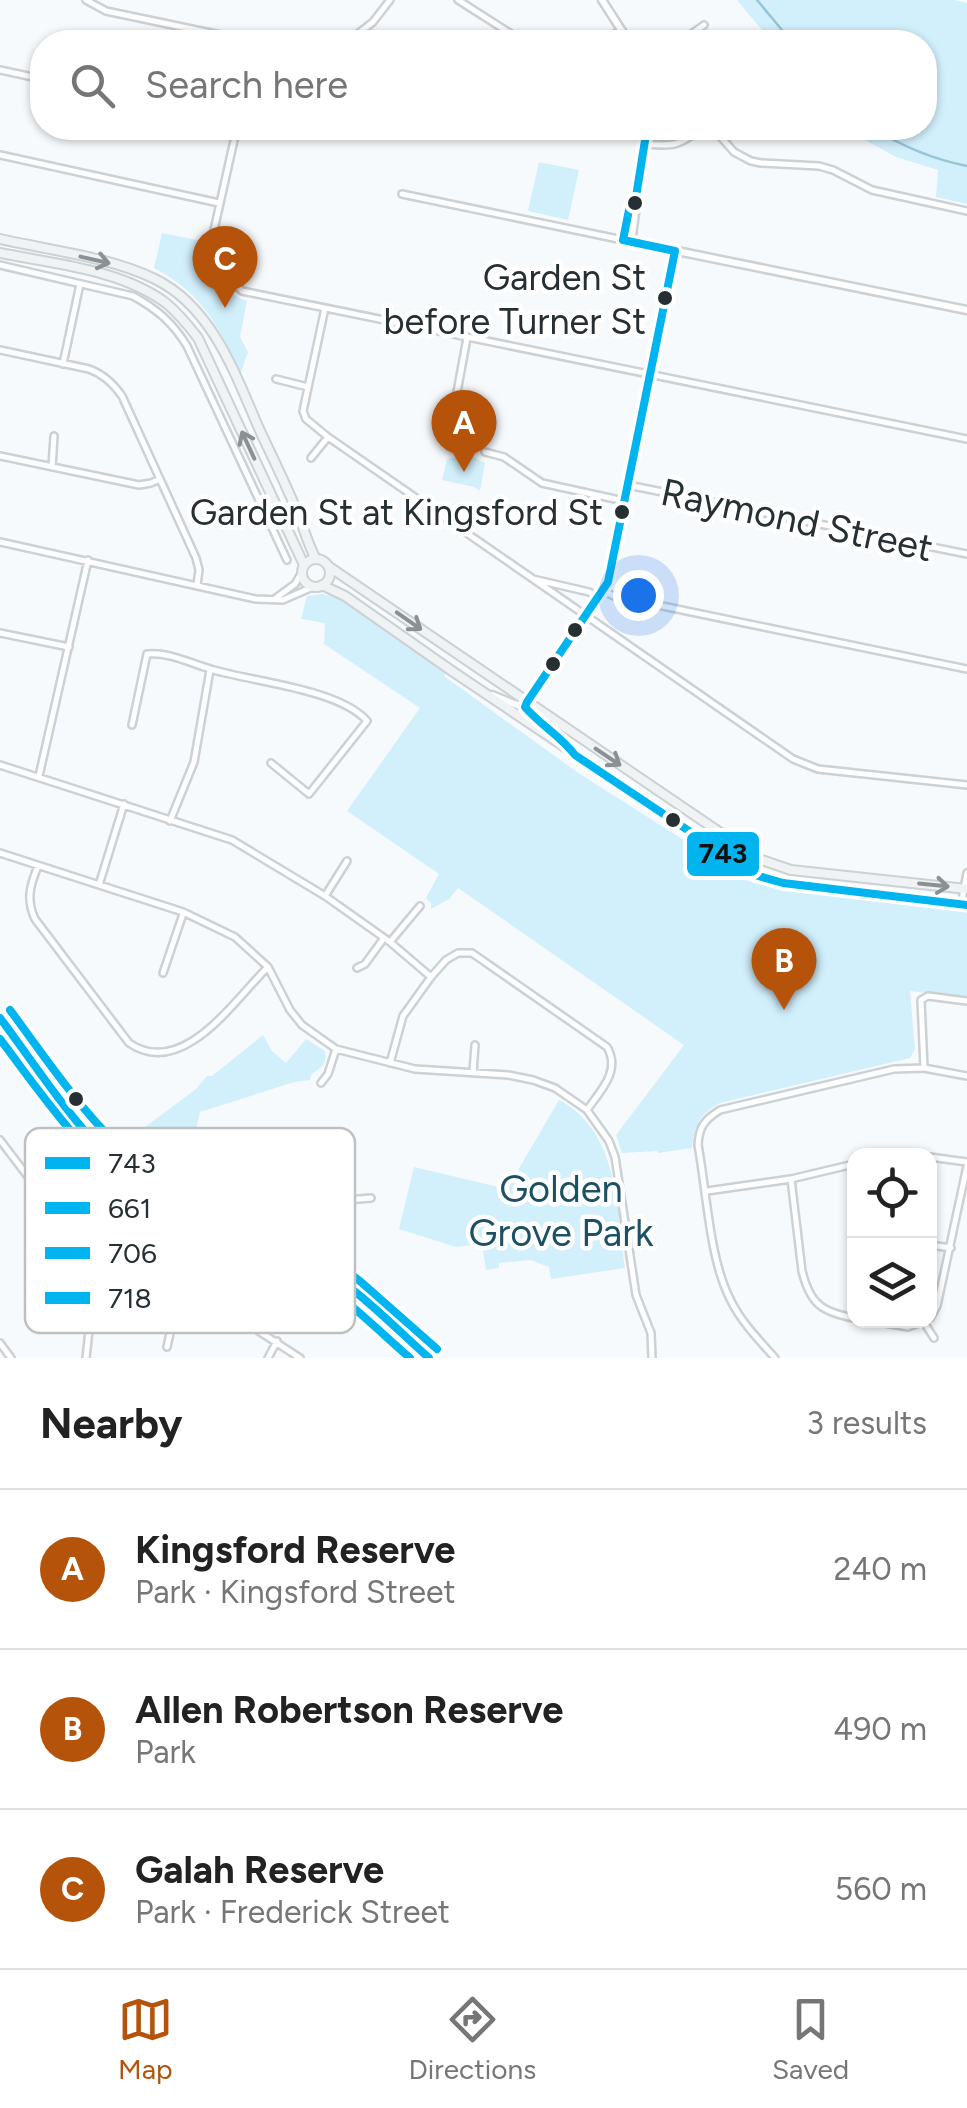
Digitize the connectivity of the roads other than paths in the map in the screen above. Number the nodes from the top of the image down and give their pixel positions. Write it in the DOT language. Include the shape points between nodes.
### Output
graph roads {
  1 [pos="86,0"];
  2 [pos="390,0"];
  3 [pos="458,0"];
  4 [pos="605,1"];
  5 [pos="704,25"];
  6 [pos="183,30"];
  7 [pos="364,30"];
  8 [pos="505,30"];
  9 [pos="622,30"];
  10 [pos="697,30"];
  11 [pos="0,70"];
  12 [pos="30,76"];
  13 [pos="234,140"];
  14 [pos="646,140"];
  15 [pos="684,140"];
  16 [pos="724,140"];
  17 [pos="646,144"];
  18 [pos="0,155"];
  19 [pos="402,194"];
  20 [pos="219,202"];
  21 [pos="967,211"];
  22 [pos="0,240"];
  23 [pos="627,241"];
  24 [pos="675,251"];
  25 [pos="0,253"];
  26 [pos="0,266"];
  27 [pos="80,284"];
  28 [pos="325,308"];
  29 [pos="967,310"];
  30 [pos="467,338"];
  31 [pos="0,350"];
  32 [pos="63,364"];
  33 [pos="650,375"];
  34 [pos="276,379"];
  35 [pos="308,387"];
  36 [pos="449,412"];
  37 [pos="54,436"];
  38 [pos="328,438"];
  39 [pos="967,439"];
  40 [pos="485,452"];
  41 [pos="0,456"];
  42 [pos="311,458"];
  43 [pos="52,467"];
  44 [pos="160,480"];
  45 [pos="628,485"];
  46 [pos="624,501"];
  47 [pos="0,542"];
  48 [pos="967,554"];
  49 [pos="316,559"];
  50 [pos="88,560"];
  51 [pos="287,560"];
  52 [pos="328,566"];
  53 [pos="303,569"];
  54 [pos="530,578"];
  55 [pos="197,585"];
  56 [pos="319,585"];
  57 [pos="601,594"];
  58 [pos="273,600"];
  59 [pos="586,616"];
  60 [pos="0,633"];
  61 [pos="69,647"];
  62 [pos="967,669"];
  63 [pos="210,670"];
  64 [pos="478,688"];
  65 [pos="527,702"];
  66 [pos="132,726"];
  67 [pos="575,755"];
  68 [pos="0,764"];
  69 [pos="271,764"];
  70 [pos="39,776"];
  71 [pos="967,785"];
  72 [pos="124,804"];
  73 [pos="170,820"];
  74 [pos="0,853"];
  75 [pos="347,861"];
  76 [pos="38,866"];
  77 [pos="967,873"];
  78 [pos="99,885"];
  79 [pos="965,889"];
  80 [pos="325,896"];
  81 [pos="964,905"];
  82 [pos="420,906"];
  83 [pos="183,912"];
  84 [pos="387,940"];
  85 [pos="268,967"];
  86 [pos="357,968"];
  87 [pos="164,972"];
  88 [pos="431,976"];
  89 [pos="967,1001"];
  90 [pos="0,1018"];
  91 [pos="474,1045"];
  92 [pos="336,1049"];
  93 [pos="390,1064"];
  94 [pos="924,1068"];
  95 [pos="473,1073"];
  96 [pos="967,1076"];
  97 [pos="322,1082"];
  98 [pos="588,1110"];
  99 [pos="84,1128"];
  100 [pos="0,1140"];
  101 [pos="937,1158"];
  102 [pos="967,1164"];
  103 [pos="847,1166"];
  104 [pos="25,1173"];
  105 [pos="791,1178"];
  106 [pos="707,1191"];
  107 [pos="371,1198"];
  108 [pos="355,1199"];
  109 [pos="937,1246"];
  110 [pos="951,1248"];
  111 [pos="355,1293"];
  112 [pos="937,1306"];
  113 [pos="847,1316"];
  114 [pos="930,1328"];
  115 [pos="89,1333"];
  116 [pos="170,1333"];
  117 [pos="263,1333"];
  118 [pos="934,1338"];
  119 [pos="277,1341"];
  120 [pos="0,1343"];
  121 [pos="167,1348"];
  122 [pos="11,1358"];
  123 [pos="86,1358"];
  124 [pos="268,1358"];
  125 [pos="300,1358"];
  126 [pos="430,1358"];
  127 [pos="652,1358"];
  128 [pos="775,1358"];
  1 -- 6 [label="street"];
  2 -- 7 [label="street"];
  3 -- 8 [label="street"];
  4 -- 9 [label="street"];
  5 -- 10 [label="street"];
  11 -- 12 [label="street"];
  13 -- 20 [label="street"];
  14 -- 17 [label="street"];
  15 -- 17 [label="street"];
  16 -- 21 [label="street" via="751,161 819,166 877,192"];
  17 -- 23 [label="street"];
  18 -- 20 [label="street"];
  19 -- 23 [label="street"];
  20 -- 28 [label="street" via="211,256 239,289"];
  22 -- 49 [label="main road, one-way" via="147,276 198,312 228,361"];
  23 -- 24 [label="street"];
  24 -- 29 [label="street"];
  24 -- 33 [label="street"];
  53 -- 25 [label="main road, one-way" via="215,373 182,317 111,277"];
  26 -- 27 [label="street"];
  27 -- 32 [label="street"];
  27 -- 51 [label="street" via="133,296 172,324"];
  28 -- 30 [label="street"];
  28 -- 35 [label="street"];
  30 -- 33 [label="street"];
  30 -- 36 [label="street"];
  31 -- 32 [label="street"];
  32 -- 44 [label="street" via="98,372 113,384"];
  33 -- 39 [label="street"];
  33 -- 45 [label="street"];
  34 -- 35 [label="street"];
  35 -- 38 [label="street" via="305,417"];
  37 -- 43 [label="street"];
  38 -- 42 [label="street"];
  38 -- 54 [label="street"];
  40 -- 46 [label="street" via="548,485"];
  41 -- 43 [label="street"];
  43 -- 44 [label="street" via="139,484"];
  44 -- 55 [label="street" via="196,558"];
  45 -- 46 [label="street"];
  45 -- 48 [label="street, Raymond Street"];
  46 -- 57 [label="street"];
  47 -- 50 [label="street"];
  49 -- 52 [label="main road"];
  49 -- 53 [label="main road"];
  50 -- 55 [label="street"];
  50 -- 61 [label="street"];
  52 -- 56 [label="main road"];
  52 -- 65 [label="main road, one-way"];
  53 -- 56 [label="main road" via="307,584"];
  53 -- 58 [label="street"];
  54 -- 57 [label="street"];
  54 -- 59 [label="street"];
  55 -- 58 [label="street"];
  56 -- 58 [label="street"];
  56 -- 64 [label="main road"];
  57 -- 59 [label="street"];
  57 -- 62 [label="street"];
  59 -- 65 [label="street"];
  59 -- 71 [label="street" via="793,759 818,769"];
  60 -- 61 [label="street"];
  61 -- 70 [label="street"];
  63 -- 66 [label="street" via="146,654"];
  63 -- 69 [label="street" via="332,699 367,721 309,794"];
  63 -- 73 [label="street" via="194,762"];
  64 -- 65 [label="street" via="514,704"];
  64 -- 67 [label="main road"];
  65 -- 67 [label="street" via="530,714"];
  65 -- 79 [label="main road, one-way" via="770,864"];
  67 -- 81 [label="main road" via="765,879"];
  68 -- 70 [label="street"];
  70 -- 72 [label="street"];
  72 -- 73 [label="street"];
  72 -- 78 [label="street"];
  73 -- 80 [label="street" via="242,844"];
  74 -- 76 [label="street"];
  75 -- 80 [label="street"];
  76 -- 78 [label="street"];
  76 -- 85 [label="street" via="29,893 35,919 136,1047 159,1053 181,1048 228,1012"];
  77 -- 79 [label="street"];
  78 -- 83 [label="street"];
  79 -- 81 [label="street"];
  80 -- 84 [label="street"];
  82 -- 84 [label="street"];
  83 -- 85 [label="street" via="236,937"];
  83 -- 87 [label="street"];
  84 -- 86 [label="street"];
  84 -- 88 [label="street"];
  85 -- 92 [label="street" via="295,1017"];
  88 -- 93 [label="street" via="403,1016"];
  88 -- 98 [label="street" via="458,953 476,954 603,1043 612,1070"];
  89 -- 94 [label="street" via="921,1000"];
  90 -- 99 [label="street"];
  91 -- 95 [label="street"];
  92 -- 93 [label="street"];
  92 -- 97 [label="street"];
  93 -- 95 [label="street"];
  94 -- 96 [label="street"];
  94 -- 106 [label="street" via="894,1069 720,1110 699,1132"];
  95 -- 98 [label="street" via="533,1080"];
  98 -- 127 [label="street" via="616,1157"];
  100 -- 104 [label="street"];
  101 -- 102 [label="street"];
  102 -- 110 [label="street"];
  103 -- 105 [label="street"];
  105 -- 106 [label="street"];
  105 -- 113 [label="street" via="806,1286 822,1308"];
  106 -- 128 [label="street" via="722,1282"];
  107 -- 108 [label="street"];
  109 -- 110 [label="street"];
  110 -- 112 [label="street"];
  111 -- 126 [label="street"];
  114 -- 118 [label="street"];
  115 -- 123 [label="street"];
  116 -- 121 [label="street"];
  117 -- 119 [label="street"];
  119 -- 124 [label="street"];
  119 -- 125 [label="street"];
  120 -- 122 [label="street"];
}
